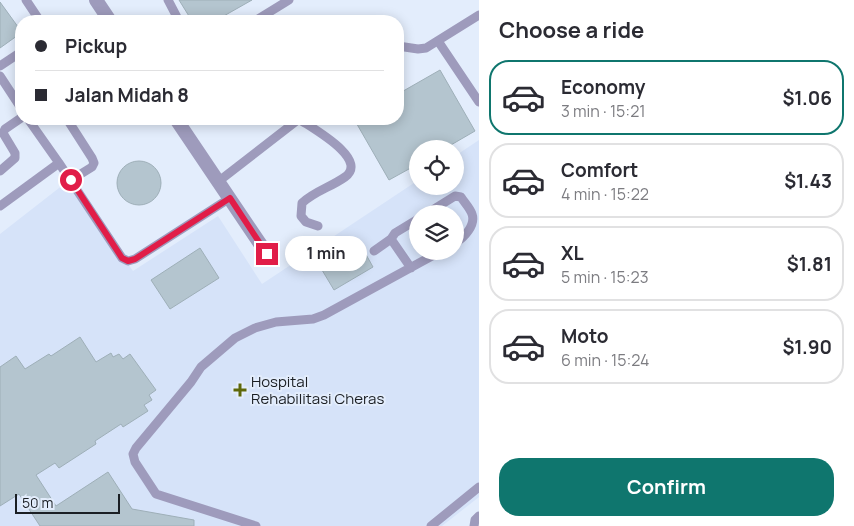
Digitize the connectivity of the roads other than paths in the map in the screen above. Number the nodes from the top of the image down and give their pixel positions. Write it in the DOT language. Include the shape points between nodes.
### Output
graph roads {
  1 [pos="26,0"];
  2 [pos="96,0"];
  3 [pos="168,0"];
  4 [pos="289,0"];
  5 [pos="36,15"];
  6 [pos="106,15"];
  7 [pos="176,15"];
  8 [pos="265,15"];
  9 [pos="479,15"];
  10 [pos="438,41"];
  11 [pos="404,47"];
  12 [pos="15,56"];
  13 [pos="0,66"];
  14 [pos="0,76"];
  15 [pos="15,99"];
  16 [pos="479,102"];
  17 [pos="15,122"];
  18 [pos="32,125"];
  19 [pos="70,125"];
  20 [pos="180,125"];
  21 [pos="291,125"];
  22 [pos="308,125"];
  23 [pos="59,163"];
  24 [pos="0,171"];
  25 [pos="71,180"];
  26 [pos="219,182"];
  27 [pos="230,198"];
  28 [pos="440,205"];
  29 [pos="0,206"];
  30 [pos="409,224"];
  31 [pos="318,226"];
  32 [pos="464,237"];
  33 [pos="391,239"];
  34 [pos="374,251"];
  35 [pos="267,254"];
  36 [pos="425,260"];
  37 [pos="411,268"];
  38 [pos="479,487"];
  39 [pos="479,516"];
  40 [pos="256,526"];
  41 [pos="431,526"];
  42 [pos="474,526"];
  1 -- 5 [label="lane"];
  2 -- 6 [label="street"];
  3 -- 7 [label="lane"];
  4 -- 8 [label="lane"];
  9 -- 10 [label="lane"];
  10 -- 11 [label="lane" via="426,48"];
  10 -- 16 [label="lane"];
  12 -- 13 [label="lane"];
  14 -- 15 [label="lane"];
  17 -- 24 [label="lane" via="3,133 15,158"];
  18 -- 23 [label="lane"];
  19 -- 25 [label="lane" via="94,163"];
  20 -- 26 [label="street"];
  21 -- 26 [label="lane"];
  22 -- 31 [label="lane" via="336,143 350,160 351,167 344,178 302,203 301,216 306,222"];
  23 -- 25 [label="lane"];
  23 -- 29 [label="lane"];
  25 -- 27 [label="lane" via="122,258 128,261"];
  26 -- 27 [label="street"];
  27 -- 35 [label="street"];
  28 -- 32 [label="lane" via="455,196 461,197 472,214 472,224"];
  30 -- 33 [label="lane"];
  33 -- 34 [label="lane"];
  33 -- 37 [label="lane"];
  36 -- 37 [label="lane"];
  37 -- 40 [label="lane" via="324,315 276,322 236,338 201,366 136,448 133,454 135,462 156,494"];
  38 -- 41 [label="lane"];
  39 -- 42 [label="lane"];
}
